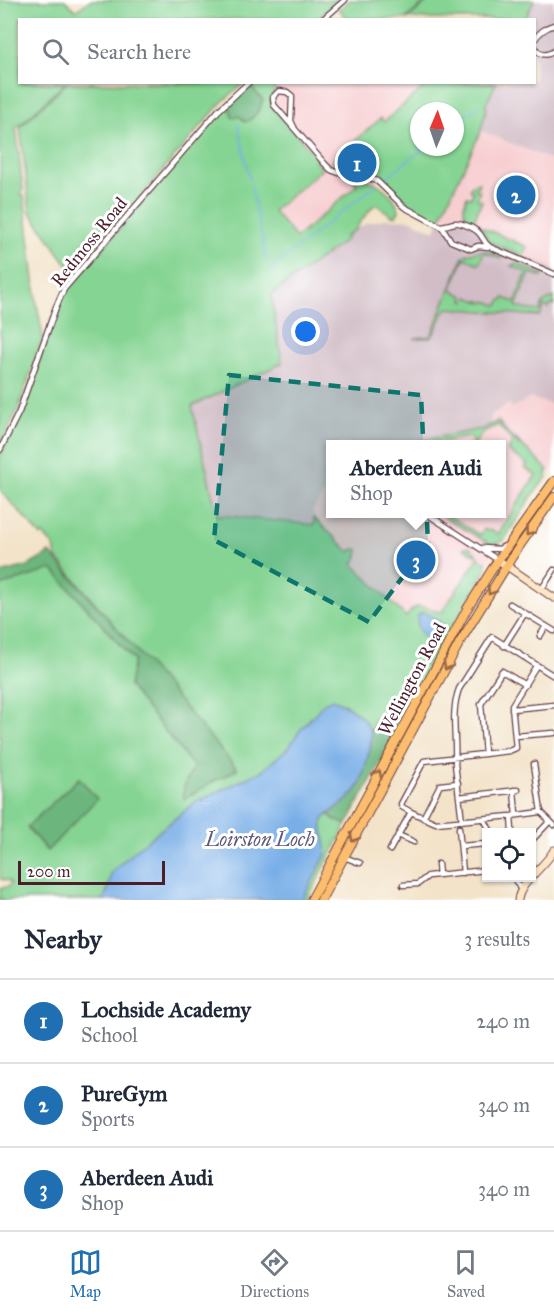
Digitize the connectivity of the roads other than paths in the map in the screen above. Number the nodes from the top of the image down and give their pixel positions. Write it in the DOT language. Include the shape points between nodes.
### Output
graph roads {
  1 [pos="345,0"];
  2 [pos="324,18"];
  3 [pos="554,25"];
  4 [pos="536,38"];
  5 [pos="536,49"];
  6 [pos="554,51"];
  7 [pos="247,84"];
  8 [pos="294,127"];
  9 [pos="451,225"];
  10 [pos="440,226"];
  11 [pos="447,234"];
  12 [pos="481,238"];
  13 [pos="477,247"];
  14 [pos="490,247"];
  15 [pos="554,274"];
  16 [pos="0,450"];
  17 [pos="554,481"];
  18 [pos="554,497"];
  19 [pos="435,518"];
  20 [pos="510,543"];
  21 [pos="481,548"];
  22 [pos="498,560"];
  23 [pos="506,566"];
  24 [pos="554,570"];
  25 [pos="542,590"];
  26 [pos="554,598"];
  27 [pos="510,604"];
  28 [pos="525,613"];
  29 [pos="546,626"];
  30 [pos="554,632"];
  31 [pos="540,636"];
  32 [pos="504,646"];
  33 [pos="536,666"];
  34 [pos="554,676"];
  35 [pos="525,685"];
  36 [pos="554,705"];
  37 [pos="512,709"];
  38 [pos="554,733"];
  39 [pos="515,736"];
  40 [pos="485,754"];
  41 [pos="457,757"];
  42 [pos="534,764"];
  43 [pos="458,783"];
  44 [pos="459,797"];
  45 [pos="411,812"];
  46 [pos="541,812"];
  47 [pos="513,816"];
  48 [pos="423,818"];
  49 [pos="484,819"];
  50 [pos="462,821"];
  51 [pos="552,823"];
  52 [pos="459,828"];
  53 [pos="489,828"];
  54 [pos="512,828"];
  55 [pos="398,835"];
  56 [pos="536,836"];
  57 [pos="414,842"];
  58 [pos="482,844"];
  59 [pos="461,846"];
  60 [pos="390,850"];
  61 [pos="554,850"];
  62 [pos="344,857"];
  63 [pos="552,857"];
  64 [pos="360,863"];
  65 [pos="438,864"];
  66 [pos="482,871"];
  67 [pos="463,873"];
  68 [pos="439,874"];
  69 [pos="516,882"];
  70 [pos="403,885"];
  71 [pos="520,890"];
  72 [pos="311,900"];
  73 [pos="321,900"];
  74 [pos="519,900"];
  1 -- 2 [label="street"];
  3 -- 4 [label="street"];
  5 -- 6 [label="street" via="543,54"];
  7 -- 16 [label="street, Redmoss Road" via="218,111 64,290 20,410"];
  8 -- 8 [label="street" via="273,104 279,91 292,96"];
  8 -- 10 [label="street" via="331,170 377,181 404,207"];
  9 -- 10 [label="street"];
  9 -- 11 [label="street"];
  9 -- 12 [label="street" via="458,223 476,230"];
  10 -- 11 [label="street"];
  11 -- 13 [label="street" via="457,244 469,249"];
  12 -- 13 [label="street"];
  12 -- 14 [label="street"];
  13 -- 14 [label="street"];
  14 -- 15 [label="street"];
  17 -- 20 [label="main road, Wellington Road"];
  18 -- 23 [label="main road, Wellington Road, one-way"];
  19 -- 21 [label="street"];
  20 -- 21 [label="street" via="499,549"];
  20 -- 22 [label="main road, Wellington Road"];
  21 -- 22 [label="street"];
  22 -- 23 [label="street"];
  72 -- 22 [label="main road, Wellington Road, one-way" via="457,626"];
  23 -- 25 [label="street"];
  23 -- 62 [label="main road, Wellington Road, one-way" via="459,642"];
  24 -- 25 [label="street"];
  25 -- 26 [label="street"];
  27 -- 28 [label="street"];
  28 -- 29 [label="street"];
  28 -- 32 [label="street"];
  29 -- 30 [label="street"];
  29 -- 31 [label="street"];
  32 -- 33 [label="street"];
  32 -- 41 [label="street" via="492,637 459,689 453,715"];
  33 -- 34 [label="street"];
  33 -- 35 [label="street"];
  35 -- 37 [label="street"];
  35 -- 40 [label="street" via="502,671 481,704"];
  36 -- 37 [label="street"];
  37 -- 39 [label="street"];
  38 -- 39 [label="street"];
  39 -- 40 [label="street" via="513,751"];
  40 -- 41 [label="street"];
  41 -- 43 [label="street"];
  41 -- 45 [label="street" via="424,761 401,804"];
  42 -- 46 [label="street"];
  43 -- 44 [label="street"];
  43 -- 48 [label="street" via="440,785"];
  44 -- 47 [label="street" via="516,790"];
  44 -- 50 [label="street"];
  45 -- 48 [label="street"];
  45 -- 55 [label="street"];
  46 -- 47 [label="street"];
  46 -- 51 [label="street"];
  47 -- 49 [label="street"];
  47 -- 54 [label="street"];
  48 -- 50 [label="street" via="436,823"];
  49 -- 50 [label="street"];
  49 -- 53 [label="street"];
  51 -- 56 [label="street"];
  52 -- 59 [label="street"];
  55 -- 57 [label="street"];
  55 -- 60 [label="street"];
  58 -- 59 [label="street"];
  59 -- 67 [label="street"];
  61 -- 63 [label="street"];
  62 -- 64 [label="street"];
  62 -- 73 [label="main road, Wellington Road"];
  63 -- 71 [label="street"];
  65 -- 68 [label="street"];
  66 -- 67 [label="street"];
  67 -- 68 [label="street"];
  68 -- 70 [label="street" via="418,884"];
  69 -- 71 [label="street"];
  71 -- 74 [label="street"];
}
